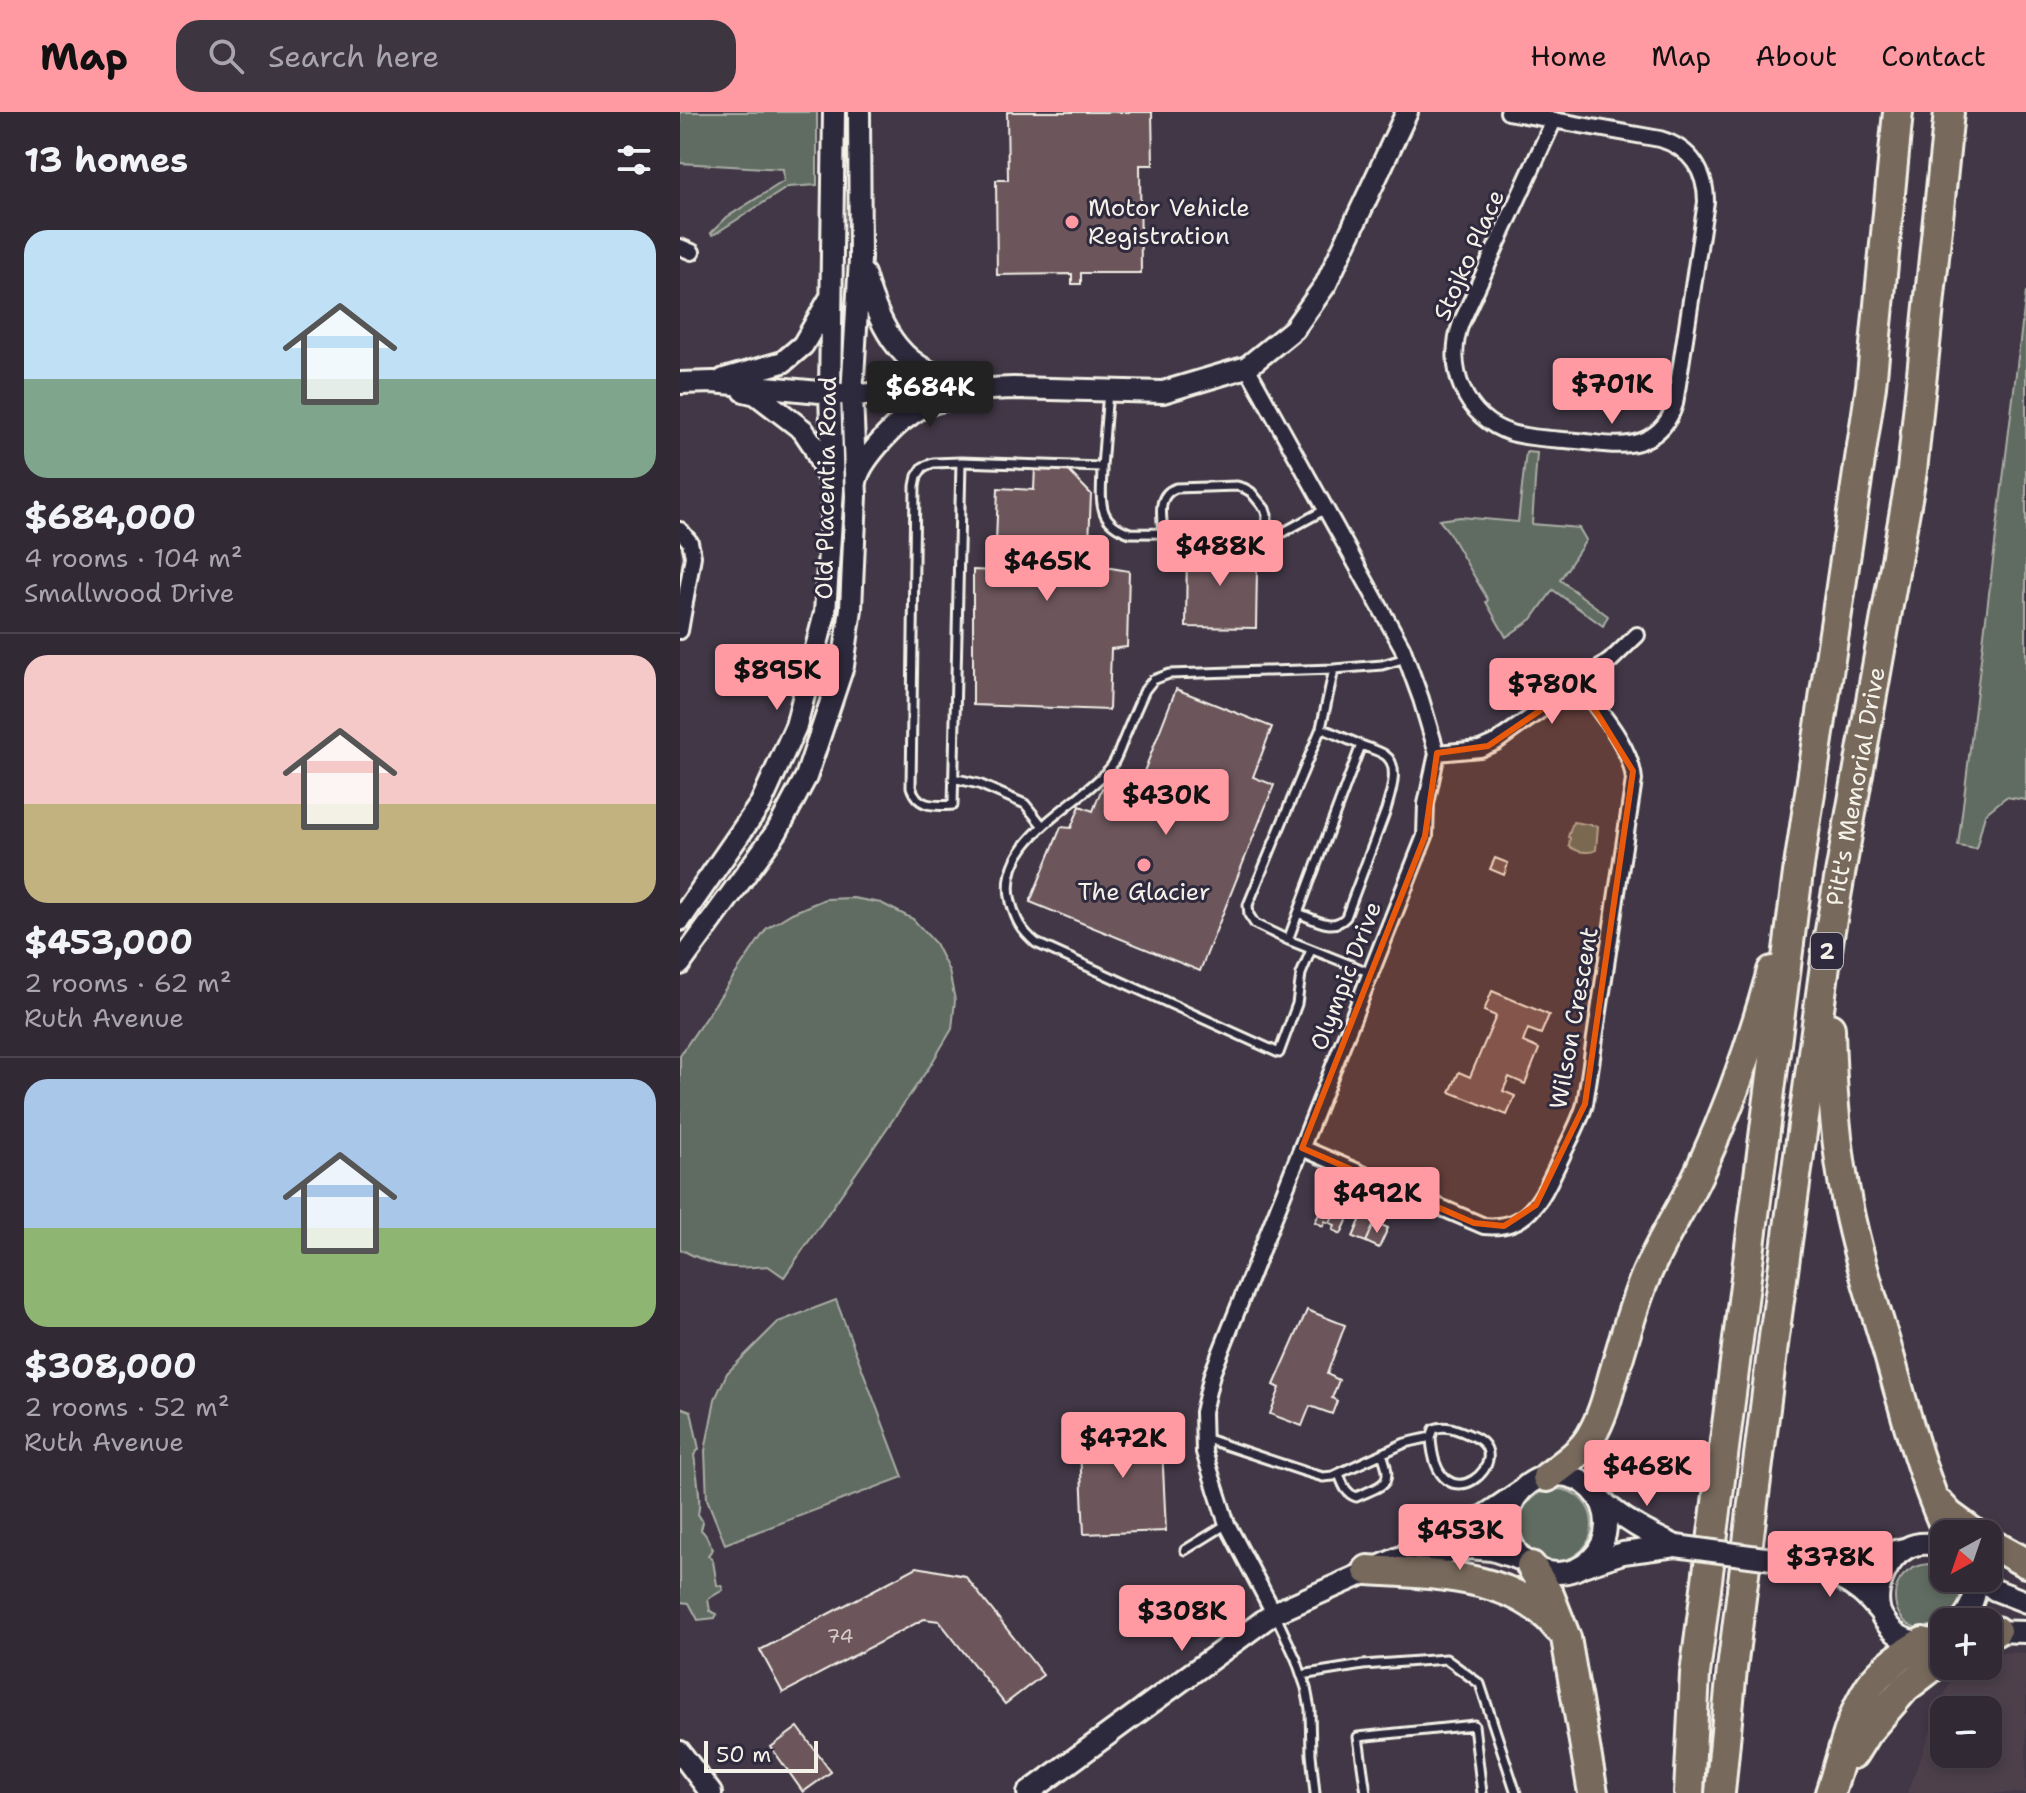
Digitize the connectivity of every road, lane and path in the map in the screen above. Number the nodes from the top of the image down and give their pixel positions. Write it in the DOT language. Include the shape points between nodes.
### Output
graph roads {
  1 [pos="834,112"];
  2 [pos="859,112"];
  3 [pos="1407,112"];
  4 [pos="1508,112"];
  5 [pos="1898,112"];
  6 [pos="1949,112"];
  7 [pos="1554,120"];
  8 [pos="860,259"];
  9 [pos="831,297"];
  10 [pos="1247,367"];
  11 [pos="713,382"];
  12 [pos="680,383"];
  13 [pos="1013,388"];
  14 [pos="1108,390"];
  15 [pos="830,393"];
  16 [pos="852,395"];
  17 [pos="961,462"];
  18 [pos="1102,467"];
  19 [pos="833,489"];
  20 [pos="856,496"];
  21 [pos="1326,509"];
  22 [pos="680,530"];
  23 [pos="1163,533"];
  24 [pos="1266,534"];
  25 [pos="680,631"];
  26 [pos="1637,635"];
  27 [pos="1406,658"];
  28 [pos="1334,669"];
  29 [pos="1579,684"];
  30 [pos="1321,728"];
  31 [pos="1361,745"];
  32 [pos="1437,753"];
  33 [pos="953,778"];
  34 [pos="1042,825"];
  35 [pos="1798,873"];
  36 [pos="1298,913"];
  37 [pos="680,920"];
  38 [pos="1829,936"];
  39 [pos="1288,940"];
  40 [pos="1311,950"];
  41 [pos="680,964"];
  42 [pos="1371,973"];
  43 [pos="1302,1148"];
  44 [pos="1431,1437"];
  45 [pos="1204,1438"];
  46 [pos="1382,1454"];
  47 [pos="1339,1474"];
  48 [pos="1535,1484"];
  49 [pos="1930,1494"];
  50 [pos="1599,1498"];
  51 [pos="1942,1520"];
  52 [pos="1956,1520"];
  53 [pos="1227,1524"];
  54 [pos="1930,1544"];
  55 [pos="1676,1546"];
  56 [pos="1906,1548"];
  57 [pos="1185,1550"];
  58 [pos="2002,1550"];
  59 [pos="1399,1558"];
  60 [pos="1794,1562"];
  61 [pos="2026,1563"];
  62 [pos="1528,1564"];
  63 [pos="1577,1569"];
  64 [pos="1368,1570"];
  65 [pos="2000,1592"];
  66 [pos="2026,1602"];
  67 [pos="1879,1611"];
  68 [pos="1274,1613"];
  69 [pos="2002,1632"];
  70 [pos="2026,1632"];
  71 [pos="1566,1638"];
  72 [pos="1930,1641"];
  73 [pos="1930,1645"];
  74 [pos="1301,1675"];
  75 [pos="680,1752"];
  76 [pos="1831,1789"];
  77 [pos="711,1793"];
  78 [pos="1028,1793"];
  79 [pos="1315,1793"];
  80 [pos="1366,1793"];
  81 [pos="1482,1793"];
  82 [pos="1516,1793"];
  83 [pos="1593,1793"];
  84 [pos="1689,1793"];
  85 [pos="1720,1793"];
  1 -- 9 [label="main road, Old Placentia Road"];
  2 -- 8 [label="main road, Old Placentia Road"];
  3 -- 10 [label="main road" via="1326,284 1294,329"];
  4 -- 7 [label="street, Stojko Place"];
  5 -- 35 [label="highway, Pitt's Memorial Drive / 2" via="1871,386"];
  6 -- 38 [label="highway, Pitt's Memorial Drive / 2" via="1912,471"];
  7 -- 7 [label="street, Stojko Place" via="1670,142 1687,153 1704,180 1706,202 1675,404 1655,434 1628,445 1527,436 1499,428 1468,400 1455,368 1454,345 1461,323"];
  8 -- 13 [label="main road" via="882,325 924,371 948,380"];
  8 -- 16 [label="main road, Old Placentia Road"];
  9 -- 11 [label="main road" via="803,345 783,362"];
  9 -- 15 [label="main road, Old Placentia Road"];
  10 -- 14 [label="main road" via="1163,392"];
  10 -- 21 [label="street, Olympic Drive"];
  11 -- 12 [label="main road"];
  11 -- 15 [label="main road"];
  11 -- 19 [label="main road" via="756,394 803,430"];
  13 -- 14 [label="main road"];
  13 -- 16 [label="main road"];
  13 -- 20 [label="main road" via="936,401 910,414 875,449 857,477"];
  14 -- 18 [label="lane"];
  15 -- 16 [label="main road"];
  15 -- 19 [label="main road, Old Placentia Road"];
  16 -- 20 [label="main road, Old Placentia Road"];
  17 -- 18 [label="lane"];
  17 -- 33 [label="lane"];
  17 -- 33 [label="lane" via="923,467 915,486 913,796 928,806 953,805"];
  18 -- 23 [label="lane" via="1102,507 1109,522 1130,533"];
  19 -- 37 [label="main road, Old Placentia Road" via="825,613 796,726 761,803"];
  20 -- 41 [label="main road, Old Placentia Road" via="843,666 806,777 777,831"];
  21 -- 24 [label="lane" via="1284,532"];
  21 -- 27 [label="street, Olympic Drive"];
  22 -- 25 [label="street" via="693,556"];
  23 -- 24 [label="lane"];
  23 -- 24 [label="lane" via="1162,504 1168,491 1237,486 1251,492 1265,509"];
  26 -- 29 [label="street"];
  27 -- 28 [label="lane"];
  27 -- 32 [label="street, Olympic Drive"];
  28 -- 30 [label="lane"];
  28 -- 34 [label="lane" via="1169,674 1153,680 1112,767"];
  29 -- 32 [label="street" via="1488,746"];
  29 -- 43 [label="street, Wilson Crescent" via="1622,744 1634,780 1585,1104 1541,1197 1514,1223 1484,1226"];
  30 -- 31 [label="lane"];
  30 -- 39 [label="lane" via="1248,905 1255,924"];
  31 -- 36 [label="lane"];
  31 -- 36 [label="lane" via="1390,760 1393,776 1386,810 1346,917 1332,925"];
  32 -- 42 [label="street, Olympic Drive" via="1425,836"];
  33 -- 34 [label="lane" via="1025,804"];
  34 -- 40 [label="lane" via="1013,868 1010,895 1016,921 1036,943 1279,1053"];
  35 -- 48 [label="highway" via="1759,1017 1727,1106 1643,1283 1598,1424 1582,1449"];
  35 -- 84 [label="highway, Pitt's Memorial Drive / 2" via="1695,1674"];
  36 -- 39 [label="lane"];
  38 -- 49 [label="highway" via="1831,1073 1847,1202"];
  38 -- 85 [label="highway, Pitt's Memorial Drive / 2"];
  39 -- 40 [label="lane"];
  40 -- 42 [label="lane"];
  42 -- 43 [label="street, Olympic Drive"];
  43 -- 45 [label="street, Olympic Drive" via="1212,1374 1203,1412"];
  44 -- 44 [label="lane" via="1435,1464 1449,1482 1459,1484 1481,1475 1489,1454 1475,1437 1448,1427 1434,1429"];
  44 -- 46 [label="lane"];
  45 -- 47 [label="lane" via="1323,1477"];
  45 -- 53 [label="street, Olympic Drive"];
  46 -- 47 [label="lane"];
  46 -- 47 [label="lane" via="1388,1474 1380,1487 1349,1495"];
  48 -- 50 [label="main road" via="1566,1476 1590,1487"];
  48 -- 59 [label="main road"];
  48 -- 62 [label="main road" via="1513,1503 1508,1524 1514,1546"];
  49 -- 51 [label="highway"];
  49 -- 52 [label="highway"];
  50 -- 55 [label="main road" via="1633,1525"];
  50 -- 63 [label="main road" via="1606,1516 1603,1540"];
  53 -- 57 [label="lane"];
  53 -- 68 [label="street, Olympic Drive"];
  54 -- 56 [label="main road"];
  55 -- 60 [label="main road, bridge"];
  55 -- 63 [label="main road" via="1623,1553"];
  56 -- 60 [label="main road" via="1859,1559"];
  56 -- 67 [label="main road" via="1886,1569"];
  58 -- 61 [label="highway"];
  59 -- 62 [label="main road" via="1470,1548"];
  59 -- 64 [label="main road"];
  60 -- 67 [label="main road" via="1854,1586"];
  62 -- 63 [label="main road" via="1550,1574"];
  62 -- 71 [label="highway" via="1550,1597"];
  64 -- 68 [label="main road"];
  64 -- 71 [label="highway" via="1446,1576 1509,1591 1550,1617"];
  65 -- 66 [label="main road"];
  67 -- 72 [label="main road" via="1902,1638"];
  68 -- 74 [label="lane"];
  68 -- 78 [label="main road"];
  69 -- 70 [label="main road"];
  71 -- 83 [label="highway"];
  73 -- 76 [label="highway" via="1891,1664 1871,1685"];
  74 -- 79 [label="lane" via="1310,1709"];
  74 -- 82 [label="lane" via="1446,1659 1480,1684"];
  75 -- 77 [label="main road"];
  80 -- 81 [label="lane" via="1358,1737 1474,1725"];
}
